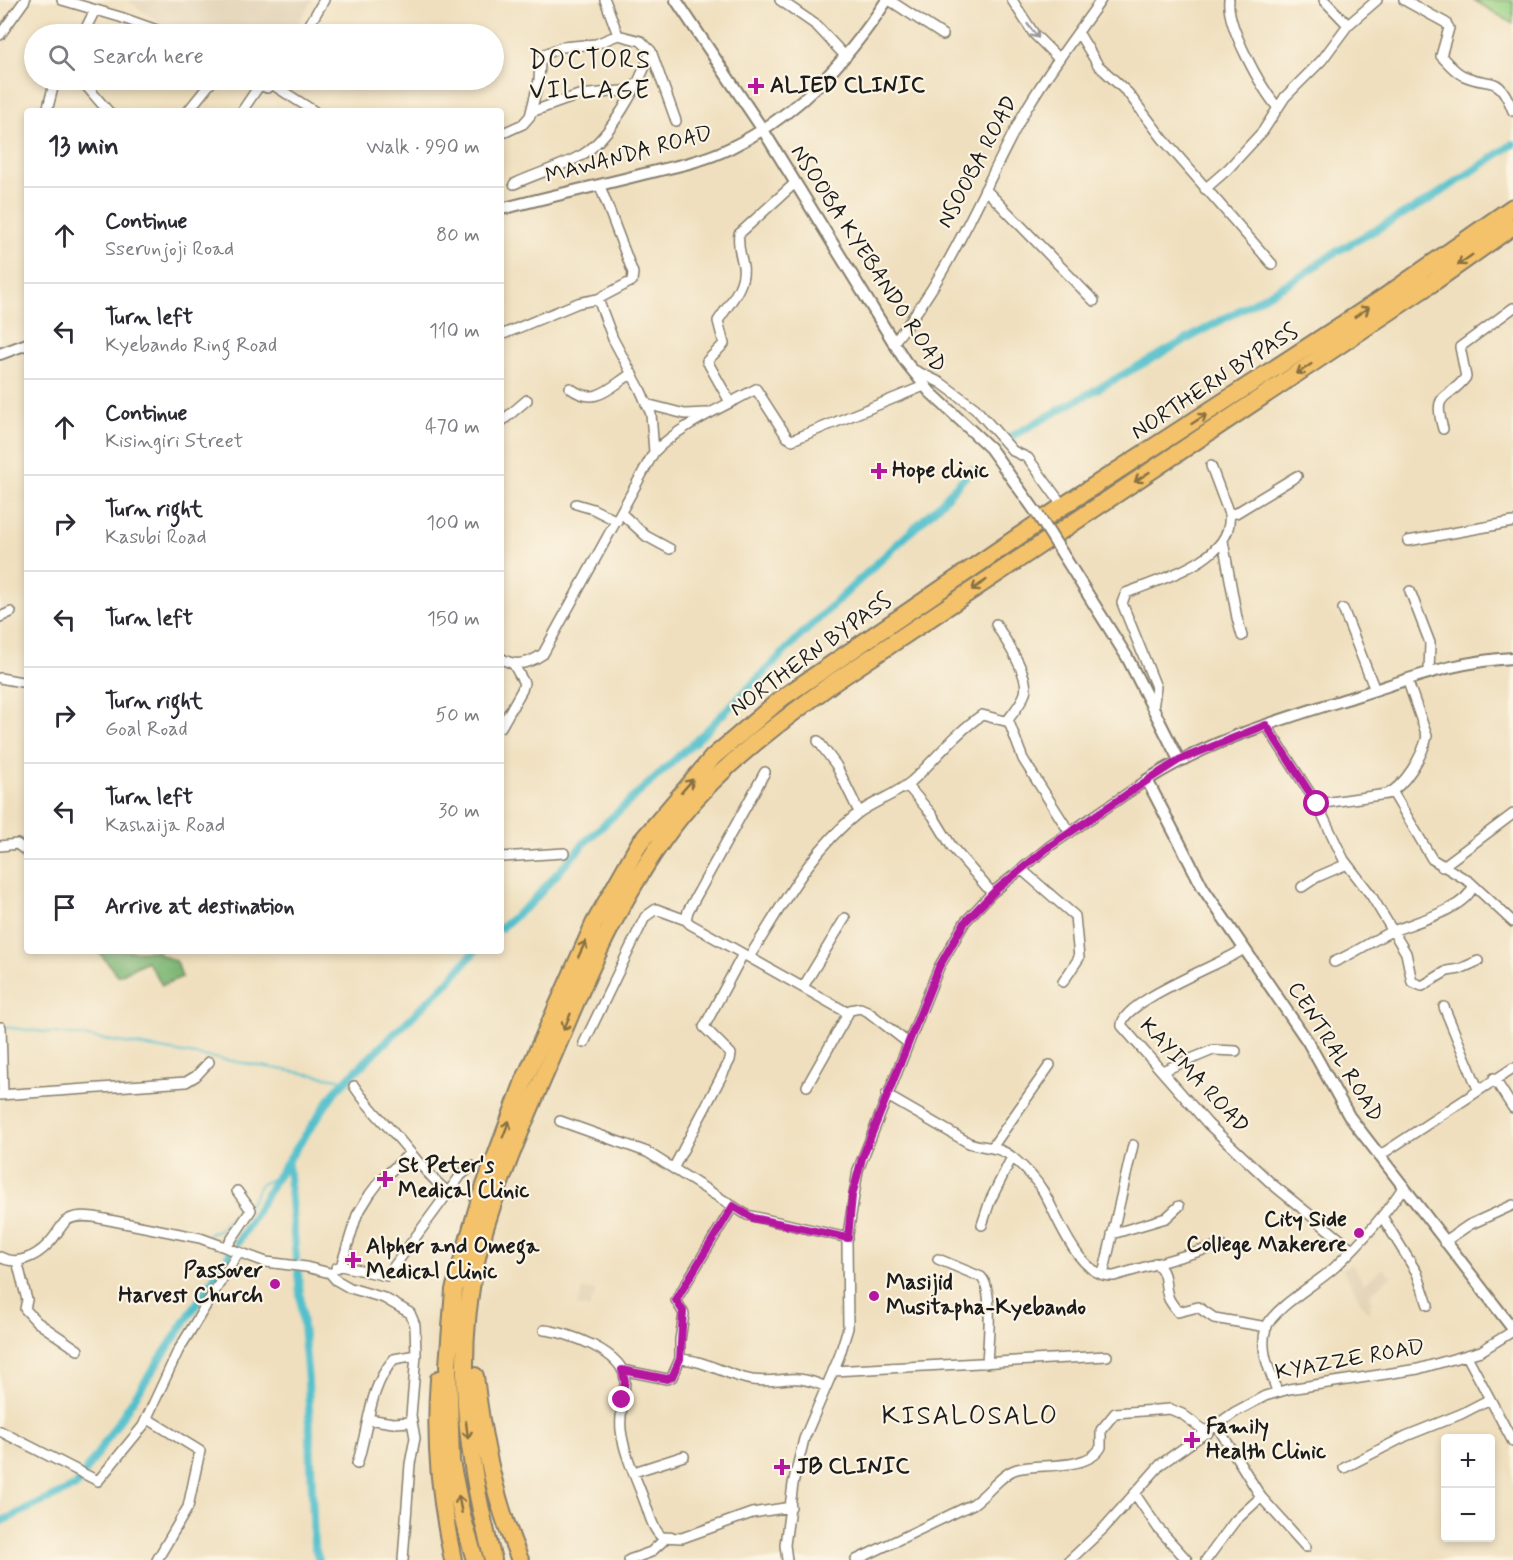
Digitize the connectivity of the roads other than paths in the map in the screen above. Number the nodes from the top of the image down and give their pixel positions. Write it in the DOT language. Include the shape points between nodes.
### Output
graph roads {
  1 [pos="25,0"];
  2 [pos="62,0"];
  3 [pos="324,0"];
  4 [pos="605,0"];
  5 [pos="676,0"];
  6 [pos="780,0"];
  7 [pos="888,0"];
  8 [pos="1012,0"];
  9 [pos="1101,0"];
  10 [pos="1229,0"];
  11 [pos="1324,0"];
  12 [pos="1377,0"];
  13 [pos="1404,0"];
  14 [pos="95,10"];
  15 [pos="88,24"];
  16 [pos="138,24"];
  17 [pos="310,24"];
  18 [pos="1348,25"];
  19 [pos="1078,32"];
  20 [pos="618,35"];
  21 [pos="943,35"];
  22 [pos="0,36"];
  23 [pos="651,51"];
  24 [pos="846,57"];
  25 [pos="1059,59"];
  26 [pos="53,90"];
  27 [pos="90,90"];
  28 [pos="205,90"];
  29 [pos="255,90"];
  30 [pos="286,90"];
  31 [pos="632,90"];
  32 [pos="49,108"];
  33 [pos="105,108"];
  34 [pos="190,108"];
  35 [pos="244,108"];
  36 [pos="310,108"];
  37 [pos="1278,108"];
  38 [pos="1513,111"];
  39 [pos="530,115"];
  40 [pos="676,121"];
  41 [pos="763,130"];
  42 [pos="504,132"];
  43 [pos="514,184"];
  44 [pos="794,184"];
  45 [pos="600,186"];
  46 [pos="985,189"];
  47 [pos="1205,189"];
  48 [pos="1513,207"];
  49 [pos="504,208"];
  50 [pos="1513,226"];
  51 [pos="1272,264"];
  52 [pos="598,299"];
  53 [pos="1094,301"];
  54 [pos="1513,308"];
  55 [pos="504,334"];
  56 [pos="893,343"];
  57 [pos="24,345"];
  58 [pos="1,352"];
  59 [pos="910,368"];
  60 [pos="632,374"];
  61 [pos="924,386"];
  62 [pos="570,388"];
  63 [pos="527,400"];
  64 [pos="730,402"];
  65 [pos="646,404"];
  66 [pos="710,412"];
  67 [pos="504,419"];
  68 [pos="1443,429"];
  69 [pos="654,452"];
  70 [pos="1211,465"];
  71 [pos="1298,476"];
  72 [pos="576,504"];
  73 [pos="1063,506"];
  74 [pos="1229,514"];
  75 [pos="619,517"];
  76 [pos="1513,522"];
  77 [pos="1223,541"];
  78 [pos="1408,541"];
  79 [pos="670,549"];
  80 [pos="1410,591"];
  81 [pos="1343,609"];
  82 [pos="11,612"];
  83 [pos="0,617"];
  84 [pos="996,624"];
  85 [pos="1242,636"];
  86 [pos="1513,658"];
  87 [pos="504,660"];
  88 [pos="514,665"];
  89 [pos="1429,671"];
  90 [pos="0,678"];
  91 [pos="1407,679"];
  92 [pos="24,682"];
  93 [pos="1375,690"];
  94 [pos="1152,712"];
  95 [pos="1007,721"];
  96 [pos="504,722"];
  97 [pos="1266,725"];
  98 [pos="818,741"];
  99 [pos="1179,760"];
  100 [pos="765,772"];
  101 [pos="1148,780"];
  102 [pos="906,785"];
  103 [pos="1392,791"];
  104 [pos="1317,804"];
  105 [pos="859,812"];
  106 [pos="1513,814"];
  107 [pos="1070,832"];
  108 [pos="0,846"];
  109 [pos="24,850"];
  110 [pos="564,854"];
  111 [pos="504,857"];
  112 [pos="1347,864"];
  113 [pos="1442,867"];
  114 [pos="1021,869"];
  115 [pos="1473,886"];
  116 [pos="1302,887"];
  117 [pos="992,893"];
  118 [pos="845,918"];
  119 [pos="686,920"];
  120 [pos="1513,922"];
  121 [pos="1393,931"];
  122 [pos="1244,949"];
  123 [pos="746,955"];
  124 [pos="1478,960"];
  125 [pos="1334,962"];
  126 [pos="1063,982"];
  127 [pos="803,987"];
  128 [pos="1444,1007"];
  129 [pos="848,1013"];
  130 [pos="2,1027"];
  131 [pos="584,1043"];
  132 [pos="909,1043"];
  133 [pos="1236,1051"];
  134 [pos="209,1062"];
  135 [pos="1050,1065"];
  136 [pos="1513,1068"];
  137 [pos="1162,1071"];
  138 [pos="1494,1078"];
  139 [pos="354,1086"];
  140 [pos="807,1086"];
  141 [pos="1478,1089"];
  142 [pos="2,1094"];
  143 [pos="886,1095"];
  144 [pos="1513,1108"];
  145 [pos="560,1121"];
  146 [pos="1133,1145"];
  147 [pos="993,1146"];
  148 [pos="410,1153"];
  149 [pos="1379,1156"];
  150 [pos="1012,1157"];
  151 [pos="472,1166"];
  152 [pos="674,1167"];
  153 [pos="1404,1186"];
  154 [pos="237,1191"];
  155 [pos="448,1192"];
  156 [pos="1513,1205"];
  157 [pos="733,1206"];
  158 [pos="1179,1206"];
  159 [pos="1383,1218"];
  160 [pos="982,1225"];
  161 [pos="1112,1234"];
  162 [pos="848,1238"];
  163 [pos="1444,1242"];
  164 [pos="1221,1245"];
  165 [pos="227,1246"];
  166 [pos="1352,1249"];
  167 [pos="238,1253"];
  168 [pos="0,1257"];
  169 [pos="938,1259"];
  170 [pos="17,1261"];
  171 [pos="1155,1263"];
  172 [pos="341,1266"];
  173 [pos="330,1273"];
  174 [pos="1103,1275"];
  175 [pos="1428,1305"];
  176 [pos="450,1320"];
  177 [pos="468,1321"];
  178 [pos="1267,1327"];
  179 [pos="543,1330"];
  180 [pos="1513,1330"];
  181 [pos="78,1350"];
  182 [pos="416,1355"];
  183 [pos="1107,1356"];
  184 [pos="1467,1356"];
  185 [pos="680,1359"];
  186 [pos="987,1363"];
  187 [pos="622,1370"];
  188 [pos="833,1371"];
  189 [pos="826,1387"];
  190 [pos="1277,1391"];
  191 [pos="1490,1399"];
  192 [pos="148,1419"];
  193 [pos="368,1419"];
  194 [pos="411,1425"];
  195 [pos="1217,1426"];
  196 [pos="0,1431"];
  197 [pos="1208,1433"];
  198 [pos="1513,1442"];
  199 [pos="684,1456"];
  200 [pos="357,1464"];
  201 [pos="1344,1468"];
  202 [pos="634,1472"];
  203 [pos="1135,1494"];
  204 [pos="1261,1497"];
  205 [pos="791,1507"];
  206 [pos="665,1539"];
  207 [pos="1306,1547"];
  208 [pos="652,1556"];
  209 [pos="784,1558"];
  210 [pos="157,1560"];
  211 [pos="403,1560"];
  212 [pos="453,1560"];
  213 [pos="475,1560"];
  214 [pos="493,1560"];
  215 [pos="520,1560"];
  216 [pos="629,1560"];
  217 [pos="856,1560"];
  218 [pos="1070,1560"];
  219 [pos="1187,1560"];
  220 [pos="1206,1560"];
  1 -- 22 [label="street"];
  2 -- 14 [label="street"];
  3 -- 17 [label="street"];
  4 -- 20 [label="street"];
  5 -- 41 [label="street, NSOOBA KYEBANDO ROAD"];
  6 -- 24 [label="street" via="816,24"];
  7 -- 21 [label="street"];
  7 -- 24 [label="street, MAWANDA ROAD"];
  8 -- 25 [label="street, one-way" via="1034,34"];
  9 -- 19 [label="street, NSOOBA ROAD"];
  10 -- 37 [label="street" via="1237,37"];
  11 -- 18 [label="street"];
  12 -- 18 [label="street"];
  13 -- 38 [label="street" via="1446,23 1449,28 1441,56 1465,76 1502,88"];
  14 -- 15 [label="street"];
  14 -- 16 [label="street"];
  18 -- 37 [label="street"];
  19 -- 25 [label="street, NSOOBA ROAD"];
  19 -- 47 [label="street" via="1098,65 1128,93"];
  20 -- 23 [label="street" via="641,41"];
  20 -- 39 [label="street" via="596,44 562,47 545,54"];
  23 -- 31 [label="street"];
  23 -- 40 [label="street"];
  24 -- 41 [label="street, MAWANDA ROAD" via="822,84"];
  25 -- 46 [label="street, NSOOBA ROAD" via="1025,112"];
  26 -- 32 [label="street"];
  27 -- 33 [label="street"];
  28 -- 34 [label="street"];
  29 -- 35 [label="street"];
  30 -- 36 [label="street"];
  31 -- 39 [label="street" via="579,95"];
  31 -- 43 [label="street" via="596,146"];
  37 -- 47 [label="street" via="1246,151"];
  39 -- 42 [label="street"];
  41 -- 44 [label="street, NSOOBA KYEBANDO ROAD"];
  41 -- 45 [label="street, MAWANDA ROAD" via="716,154"];
  44 -- 56 [label="street, NSOOBA KYEBANDO ROAD"];
  44 -- 64 [label="street" via="739,234 744,276 718,321 724,344 707,361"];
  45 -- 49 [label="street, MAWANDA ROAD"];
  45 -- 52 [label="street" via="633,277 629,284"];
  46 -- 53 [label="street"];
  46 -- 56 [label="street, NSOOBA ROAD" via="941,273"];
  47 -- 51 [label="street"];
  73 -- 48 [label="highway, NORTHERN BYPASS, one-way" via="1315,344"];
  50 -- 177 [label="highway, NORTHERN BYPASS, one-way" via="839,679 752,743 713,780 654,852 599,949 498,1190 479,1250"];
  52 -- 55 [label="street" via="578,303"];
  52 -- 60 [label="street" via="612,339"];
  54 -- 68 [label="street" via="1460,347 1466,377 1439,402 1437,410"];
  56 -- 59 [label="street, NSOOBA KYEBANDO ROAD"];
  57 -- 58 [label="street"];
  59 -- 61 [label="street, NSOOBA KYEBANDO ROAD"];
  59 -- 73 [label="street" via="969,402 1013,451 1028,458"];
  60 -- 62 [label="street" via="594,396 582,396"];
  60 -- 65 [label="street"];
  61 -- 64 [label="street" via="792,440 756,388"];
  61 -- 94 [label="street, NSOOBA KYEBANDO ROAD, bridge" via="990,448 1038,515 1127,657"];
  63 -- 67 [label="street"];
  64 -- 66 [label="street"];
  65 -- 66 [label="street" via="685,414"];
  65 -- 69 [label="street" via="653,423"];
  66 -- 69 [label="street"];
  69 -- 75 [label="street"];
  70 -- 74 [label="street"];
  71 -- 74 [label="street"];
  72 -- 75 [label="street"];
  176 -- 73 [label="highway, NORTHERN BYPASS, one-way" via="454,1290 480,1199 524,1081 594,924 639,844 713,758 782,698"];
  74 -- 77 [label="street"];
  75 -- 79 [label="street"];
  75 -- 88 [label="street" via="547,649 538,657"];
  76 -- 78 [label="street"];
  77 -- 85 [label="street"];
  77 -- 94 [label="street" via="1200,561 1126,593 1123,598 1123,608 1156,687"];
  80 -- 89 [label="street" via="1430,642"];
  81 -- 93 [label="street"];
  82 -- 83 [label="street"];
  84 -- 95 [label="street" via="1026,686"];
  86 -- 89 [label="street" via="1476,660"];
  87 -- 88 [label="street"];
  88 -- 96 [label="street" via="524,683"];
  89 -- 91 [label="street"];
  90 -- 92 [label="street"];
  91 -- 93 [label="street"];
  91 -- 103 [label="street" via="1427,736 1406,777"];
  93 -- 97 [label="street"];
  94 -- 99 [label="street, NSOOBA KYEBANDO ROAD"];
  95 -- 102 [label="street" via="981,716"];
  95 -- 107 [label="street" via="1023,759"];
  97 -- 99 [label="street"];
  97 -- 104 [label="street"];
  98 -- 105 [label="street" via="836,765"];
  99 -- 101 [label="street"];
  100 -- 119 [label="street"];
  101 -- 107 [label="street"];
  101 -- 122 [label="street, CENTRAL ROAD" via="1186,859"];
  102 -- 105 [label="street"];
  102 -- 117 [label="street" via="933,816 952,848"];
  103 -- 104 [label="street"];
  103 -- 113 [label="street" via="1427,854"];
  104 -- 112 [label="street"];
  105 -- 123 [label="street" via="794,883"];
  106 -- 113 [label="street"];
  107 -- 114 [label="street"];
  108 -- 109 [label="street" via="17,844"];
  110 -- 111 [label="street"];
  112 -- 116 [label="street"];
  112 -- 121 [label="street"];
  113 -- 115 [label="street"];
  114 -- 117 [label="street"];
  114 -- 126 [label="street" via="1075,916 1079,958"];
  115 -- 120 [label="street"];
  115 -- 121 [label="street" via="1446,910"];
  117 -- 132 [label="street" via="965,922 948,949"];
  118 -- 127 [label="street"];
  119 -- 123 [label="street"];
  119 -- 131 [label="street" via="656,909 645,917"];
  121 -- 124 [label="street" via="1407,957 1410,980 1417,986"];
  121 -- 125 [label="street"];
  122 -- 137 [label="street, KAYIMA ROAD" via="1147,998 1124,1016 1122,1026"];
  122 -- 149 [label="street, CENTRAL ROAD" via="1299,1028 1349,1116"];
  123 -- 127 [label="street"];
  123 -- 152 [label="street" via="704,1027 731,1054 730,1060"];
  127 -- 129 [label="street"];
  128 -- 141 [label="street"];
  129 -- 132 [label="street" via="856,1008 867,1011"];
  129 -- 140 [label="street"];
  130 -- 142 [label="street"];
  132 -- 143 [label="street"];
  133 -- 137 [label="street" via="1214,1050"];
  134 -- 142 [label="street" via="186,1082"];
  135 -- 147 [label="street"];
  136 -- 138 [label="street"];
  137 -- 166 [label="street, KAYIMA ROAD" via="1208,1124 1272,1184"];
  138 -- 141 [label="street"];
  138 -- 144 [label="street"];
  139 -- 148 [label="street" via="376,1118"];
  141 -- 149 [label="street"];
  143 -- 147 [label="street" via="969,1143"];
  143 -- 162 [label="street" via="858,1170"];
  145 -- 152 [label="street" via="632,1145"];
  146 -- 161 [label="street"];
  147 -- 150 [label="street"];
  148 -- 155 [label="street"];
  148 -- 172 [label="street" via="379,1182 366,1201 353,1226"];
  149 -- 153 [label="street, CENTRAL ROAD"];
  150 -- 160 [label="street"];
  150 -- 174 [label="street" via="1042,1189 1072,1248"];
  151 -- 155 [label="street"];
  152 -- 157 [label="street"];
  153 -- 159 [label="street"];
  153 -- 163 [label="street, CENTRAL ROAD"];
  154 -- 165 [label="street" via="249,1206"];
  155 -- 172 [label="street" via="387,1276"];
  156 -- 163 [label="street"];
  157 -- 162 [label="street" via="753,1218"];
  157 -- 185 [label="street" via="676,1300 683,1311"];
  158 -- 161 [label="street" via="1166,1218"];
  159 -- 166 [label="street"];
  159 -- 175 [label="street" via="1417,1273"];
  161 -- 174 [label="street"];
  162 -- 188 [label="street" via="849,1321"];
  163 -- 180 [label="street, CENTRAL ROAD"];
  164 -- 171 [label="street"];
  165 -- 167 [label="street"];
  165 -- 170 [label="street" via="82,1216 66,1221 36,1254"];
  166 -- 178 [label="street" via="1273,1317"];
  167 -- 173 [label="street"];
  167 -- 192 [label="street" via="178,1351"];
  168 -- 170 [label="street"];
  169 -- 186 [label="street" via="981,1277 985,1283 989,1319"];
  170 -- 181 [label="street" via="27,1300 25,1308 37,1322"];
  171 -- 174 [label="street" via="1114,1276"];
  171 -- 178 [label="street" via="1166,1275 1169,1300 1178,1312 1198,1307 1214,1318"];
  172 -- 173 [label="street"];
  173 -- 182 [label="street" via="350,1288 384,1298 410,1313 415,1325"];
  176 -- 212 [label="highway" via="442,1342 437,1437 442,1503"];
  213 -- 176 [label="highway, NORTHERN BYPASS, one-way" via="451,1461"];
  177 -- 214 [label="highway, NORTHERN BYPASS, one-way" via="466,1418 480,1512"];
  177 -- 215 [label="highway" via="477,1399 493,1481"];
  178 -- 190 [label="street" via="1265,1353"];
  179 -- 187 [label="street" via="555,1331 603,1351"];
  180 -- 184 [label="street, KYAZZE ROAD"];
  182 -- 193 [label="street" via="397,1357 390,1364 376,1388"];
  182 -- 194 [label="street"];
  183 -- 186 [label="street"];
  184 -- 190 [label="street, KYAZZE ROAD" via="1382,1377"];
  184 -- 191 [label="street"];
  185 -- 187 [label="street" via="669,1379"];
  185 -- 189 [label="street" via="698,1361 746,1378 800,1377"];
  186 -- 188 [label="street"];
  187 -- 202 [label="street" via="625,1381 621,1427"];
  188 -- 189 [label="street"];
  189 -- 205 [label="street" via="804,1439"];
  190 -- 195 [label="street, KYAZZE ROAD"];
  191 -- 198 [label="street"];
  191 -- 201 [label="street"];
  192 -- 196 [label="street" via="96,1482"];
  192 -- 210 [label="street" via="200,1451 188,1507"];
  193 -- 194 [label="street"];
  193 -- 200 [label="street"];
  194 -- 211 [label="street"];
  195 -- 197 [label="street, KYAZZE ROAD"];
  195 -- 204 [label="street"];
  197 -- 203 [label="street, KYAZZE ROAD" via="1161,1464"];
  197 -- 217 [label="street" via="1175,1411 1120,1412 1111,1416 1101,1430 1097,1454 1057,1466 1009,1472 974,1504"];
  199 -- 202 [label="street"];
  202 -- 206 [label="street" via="656,1530"];
  203 -- 218 [label="street, KYAZZE ROAD"];
  203 -- 219 [label="street"];
  204 -- 207 [label="street"];
  204 -- 220 [label="street" via="1235,1521"];
  205 -- 206 [label="street" via="752,1513 687,1536"];
  205 -- 209 [label="street"];
  206 -- 208 [label="street"];
  208 -- 216 [label="street"];
}
